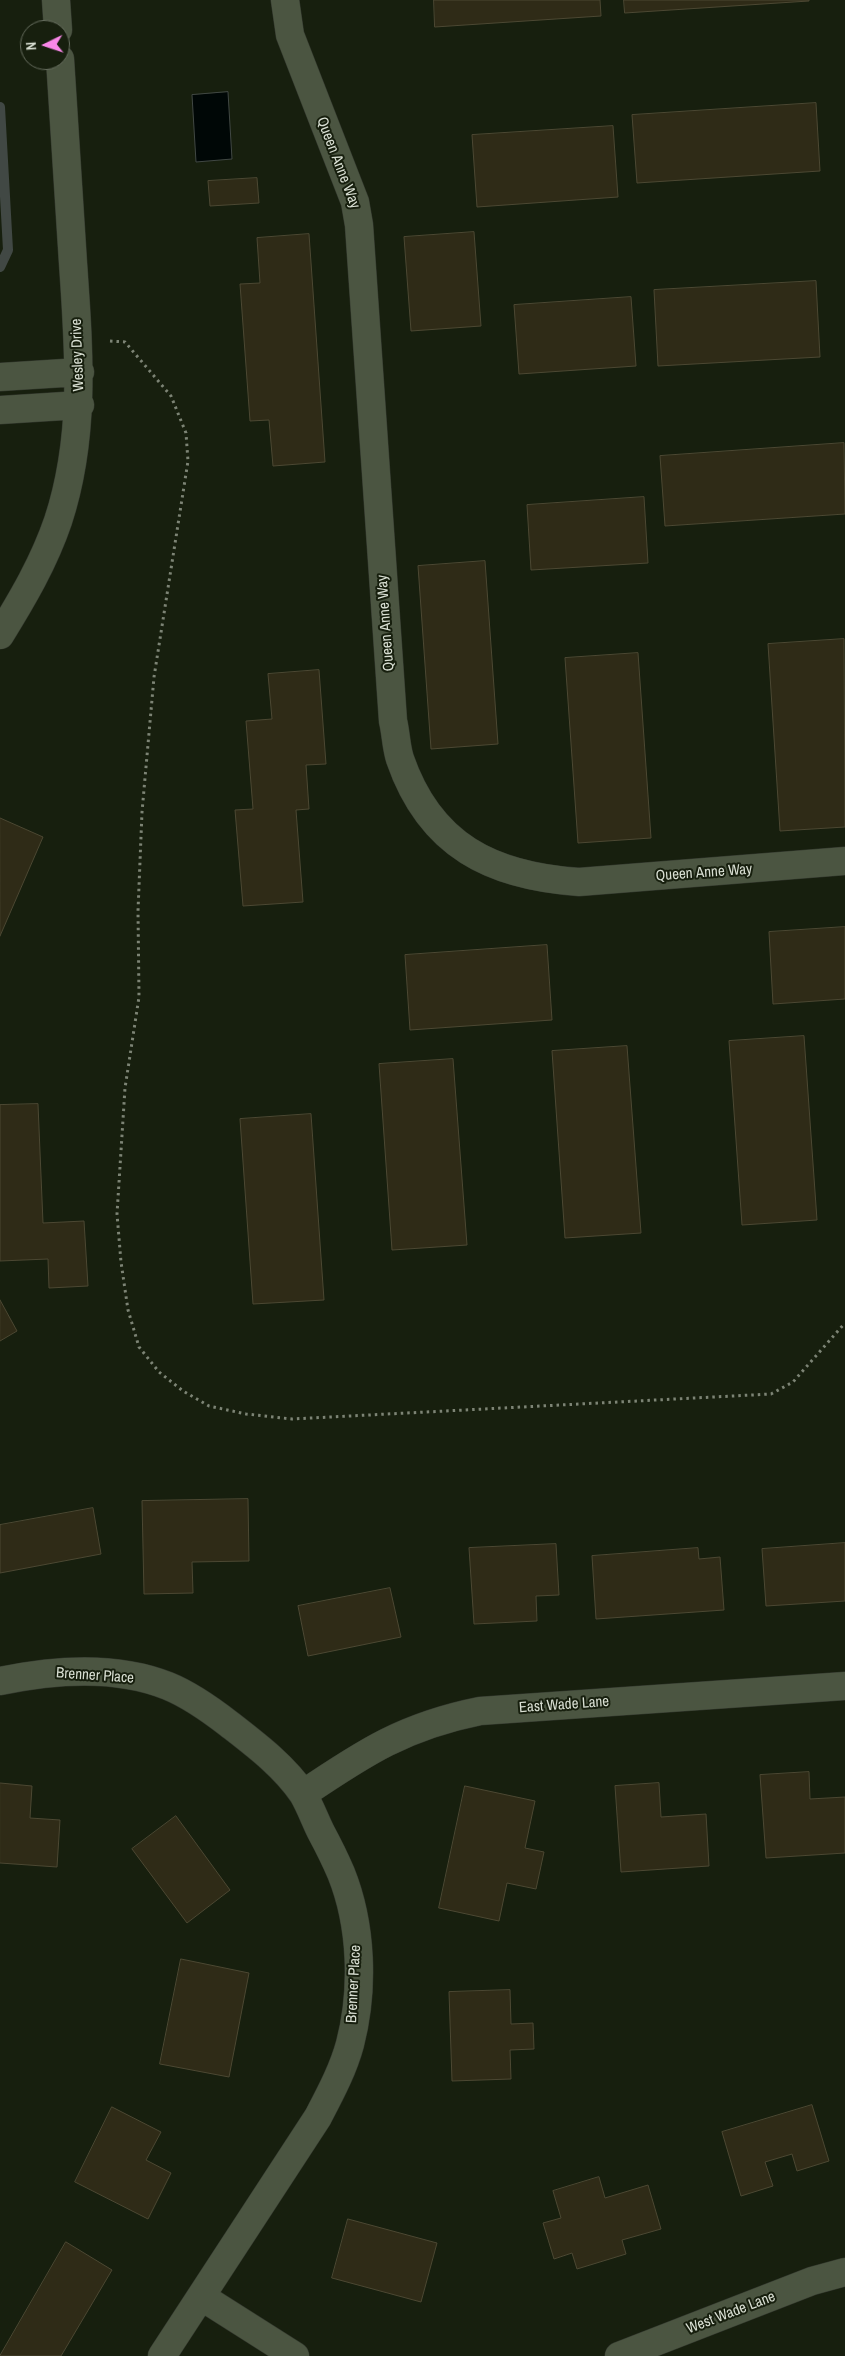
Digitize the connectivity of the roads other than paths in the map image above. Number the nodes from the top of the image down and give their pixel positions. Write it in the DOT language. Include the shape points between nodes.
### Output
graph roads {
  1 [pos="56,0"];
  2 [pos="285,0"];
  3 [pos="57,20"];
  4 [pos="61,70"];
  5 [pos="80,372"];
  6 [pos="0,378"];
  7 [pos="80,405"];
  8 [pos="0,410"];
  9 [pos="0,635"];
  10 [pos="845,861"];
  11 [pos="0,1681"];
  12 [pos="845,1686"];
  13 [pos="303,1794"];
  14 [pos="845,2272"];
  15 [pos="202,2297"];
  16 [pos="162,2356"];
  17 [pos="295,2356"];
  18 [pos="619,2356"];
  1 -- 3 [label="street"];
  2 -- 10 [label="street, Queen Anne Way" via="290,35 358,217 393,721 400,758 416,794 452,839 479,859 543,880 579,882"];
  4 -- 5 [label="street, Wesley Drive"];
  5 -- 6 [label="street"];
  5 -- 7 [label="street, Wesley Drive"];
  7 -- 8 [label="street"];
  7 -- 9 [label="street, Wesley Drive" via="73,463 58,521 34,579"];
  11 -- 13 [label="street, Brenner Place" via="43,1672 86,1672 129,1676 168,1686 208,1708 270,1756"];
  12 -- 13 [label="street, East Wade Lane" via="480,1711 444,1718 382,1743"];
  13 -- 15 [label="street, Brenner Place" via="342,1874 355,1924 358,1962 350,2045 318,2117"];
  14 -- 18 [label="street, West Wade Lane"];
  15 -- 16 [label="street, Brenner Place"];
  15 -- 17 [label="street"];
}
